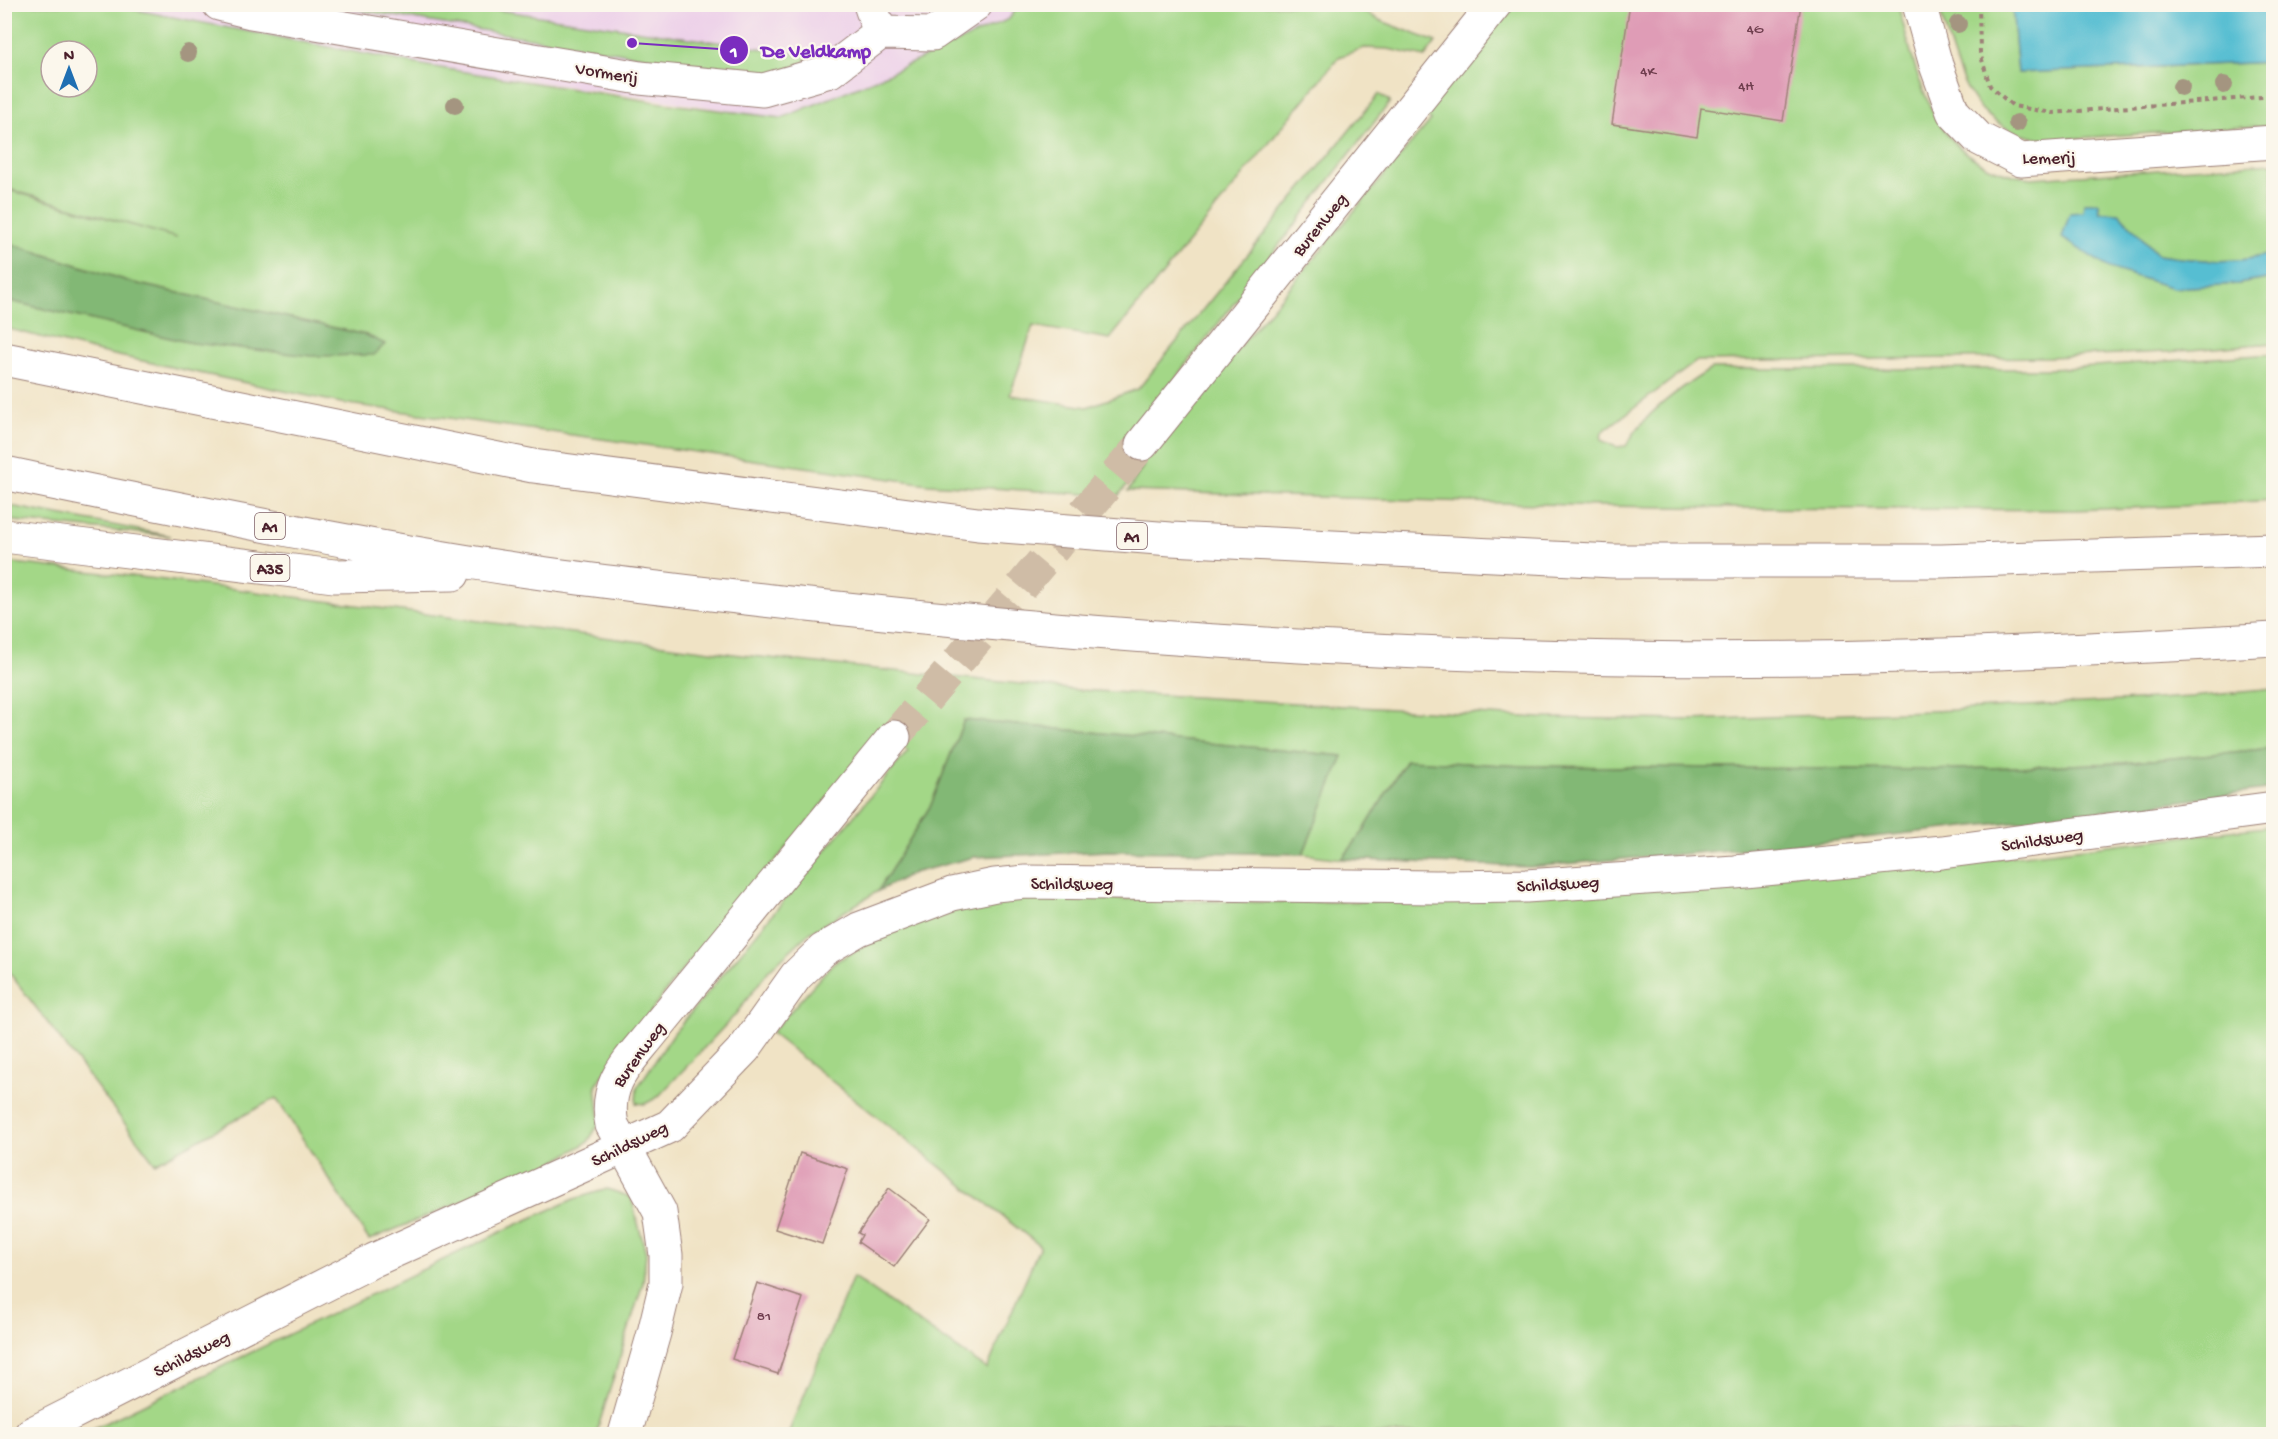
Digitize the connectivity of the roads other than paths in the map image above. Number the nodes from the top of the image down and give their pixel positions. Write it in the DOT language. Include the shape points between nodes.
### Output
graph roads {
  1 [pos="219,4"];
  2 [pos="976,4"];
  3 [pos="1495,4"];
  4 [pos="1919,4"];
  5 [pos="875,19"];
  6 [pos="2274,142"];
  7 [pos="4,359"];
  8 [pos="1142,444"];
  9 [pos="4,473"];
  10 [pos="4,536"];
  11 [pos="2274,550"];
  12 [pos="536,572"];
  13 [pos="2274,639"];
  14 [pos="894,737"];
  15 [pos="2274,808"];
  16 [pos="626,1146"];
  17 [pos="31,1434"];
  18 [pos="625,1434"];
  1 -- 5 [label="main road, Vormerij" via="640,78 763,90 830,71"];
  2 -- 5 [label="main road, Vormerij" via="933,34"];
  3 -- 8 [label="main road, Burenweg"];
  4 -- 6 [label="main road, Lemerij" via="1953,112 1978,138 2021,160"];
  7 -- 11 [label="main road, A1" via="533,466 978,524 1171,539 1613,561 1941,561"];
  9 -- 12 [label="main road, A1" via="384,547"];
  10 -- 12 [label="main road, A35" via="334,576"];
  12 -- 13 [label="main road, A1" via="922,618 1348,649 1578,657 1954,655"];
  14 -- 16 [label="main road, Burenweg" via="619,1076 611,1090 609,1110 612,1125"];
  15 -- 16 [label="main road, Schildsweg" via="1942,852 1735,872 1526,886 1026,882 995,885 952,894 891,917 823,950 796,976 745,1048 670,1126"];
  16 -- 17 [label="main road, Schildsweg" via="374,1260"];
  16 -- 18 [label="main road, Burenweg" via="660,1212 666,1283"];
}
